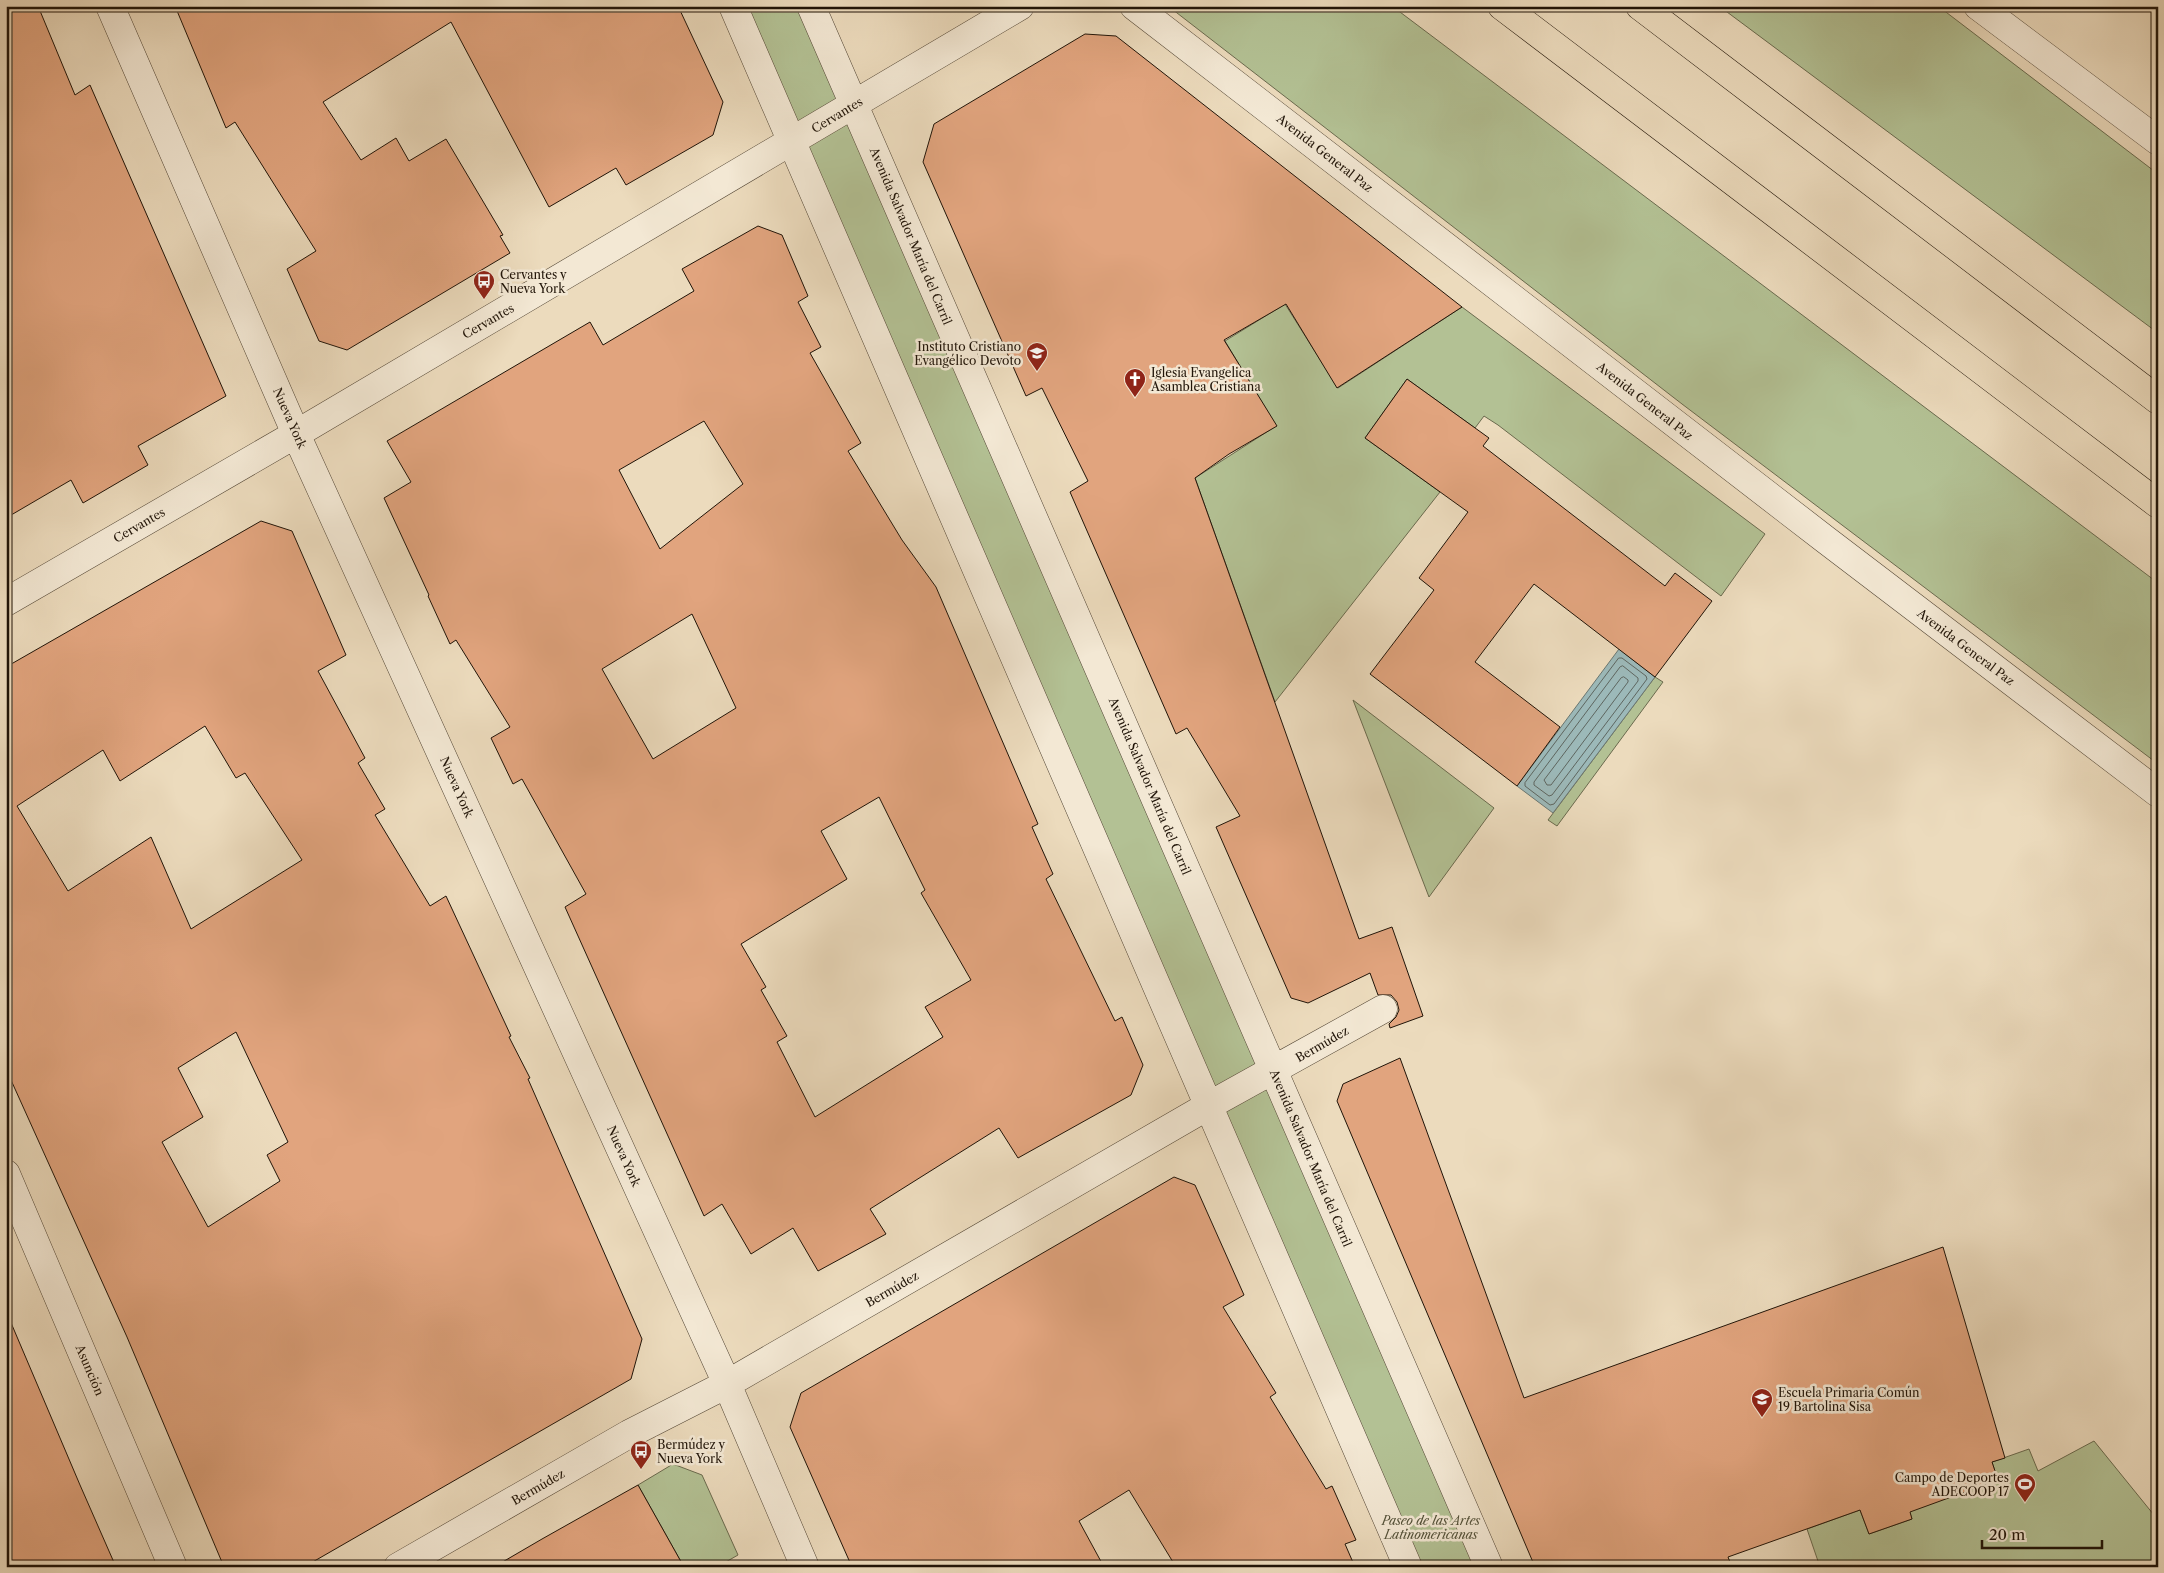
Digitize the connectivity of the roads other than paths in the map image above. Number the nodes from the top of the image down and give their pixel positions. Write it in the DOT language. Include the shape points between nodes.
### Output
graph roads {
  1 [pos="110,6"];
  2 [pos="733,6"];
  3 [pos="810,6"];
  4 [pos="1020,6"];
  5 [pos="1134,6"];
  6 [pos="1502,6"];
  7 [pos="1640,6"];
  8 [pos="1978,6"];
  9 [pos="853,105"];
  10 [pos="2158,141"];
  11 [pos="791,142"];
  12 [pos="2104,359"];
  13 [pos="2158,390"];
  14 [pos="2158,400"];
  15 [pos="296,434"];
  16 [pos="2158,504"];
  17 [pos="6,602"];
  18 [pos="2158,793"];
  19 [pos="1384,1009"];
  20 [pos="1274,1071"];
  21 [pos="1208,1106"];
  22 [pos="6,1174"];
  23 [pos="728,1384"];
  24 [pos="174,1567"];
  25 [pos="398,1567"];
  26 [pos="805,1567"];
  27 [pos="1408,1567"];
  28 [pos="1489,1567"];
  1 -- 15 [label="street, Nueva York"];
  2 -- 11 [label="street"];
  3 -- 9 [label="street, Avenida Salvador María del Carril"];
  4 -- 9 [label="street, Cervantes"];
  5 -- 18 [label="street, Avenida General Paz"];
  6 -- 16 [label="highway"];
  7 -- 12 [label="highway"];
  8 -- 10 [label="street"];
  9 -- 11 [label="street, Cervantes"];
  9 -- 20 [label="street, Avenida Salvador María del Carril"];
  11 -- 15 [label="street, Cervantes"];
  11 -- 21 [label="street"];
  12 -- 13 [label="highway"];
  12 -- 14 [label="highway"];
  15 -- 17 [label="street, Cervantes"];
  15 -- 23 [label="street, Nueva York"];
  19 -- 20 [label="street, Bermúdez"];
  20 -- 21 [label="street, Bermúdez"];
  20 -- 28 [label="street, Avenida Salvador María del Carril"];
  21 -- 23 [label="street, Bermúdez"];
  21 -- 27 [label="street"];
  22 -- 24 [label="street, Asunción"];
  23 -- 25 [label="street, Bermúdez" via="629,1434"];
  23 -- 26 [label="street, Nueva York"];
}
